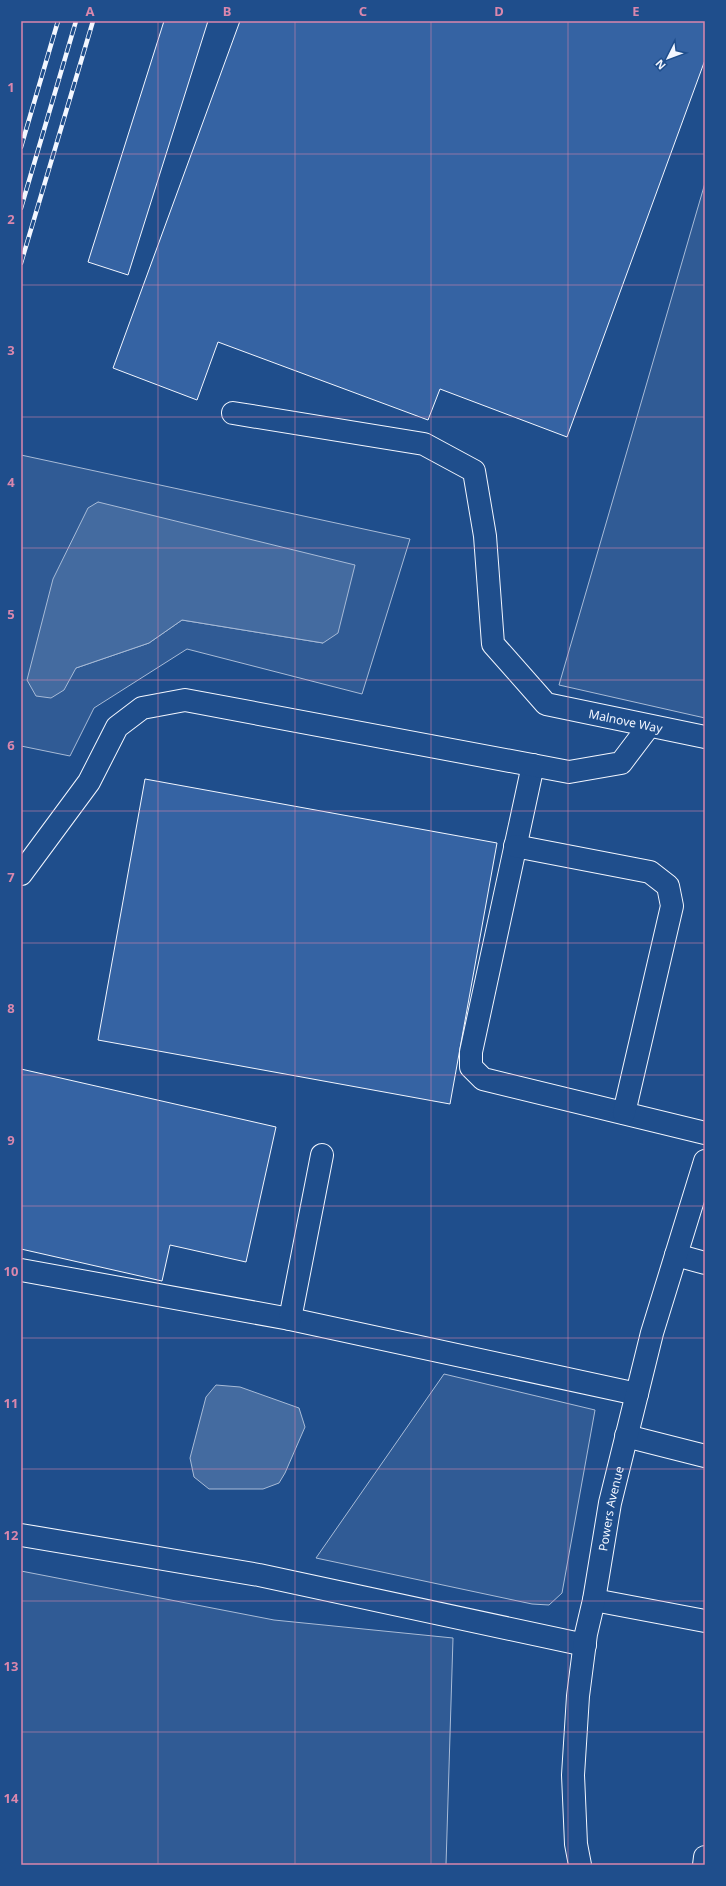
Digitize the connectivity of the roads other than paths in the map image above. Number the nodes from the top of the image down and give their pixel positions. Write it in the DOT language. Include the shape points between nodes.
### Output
graph roads {
  1 [pos="233,413"];
  2 [pos="649,726"];
  3 [pos="705,737"];
  4 [pos="533,765"];
  5 [pos="515,846"];
  6 [pos="21,874"];
  7 [pos="624,1113"];
  8 [pos="705,1133"];
  9 [pos="322,1155"];
  10 [pos="705,1161"];
  11 [pos="676,1255"];
  12 [pos="705,1263"];
  13 [pos="21,1270"];
  14 [pos="290,1319"];
  15 [pos="637,1394"];
  16 [pos="626,1436"];
  17 [pos="705,1456"];
  18 [pos="21,1535"];
  19 [pos="594,1600"];
  20 [pos="705,1621"];
  21 [pos="585,1645"];
  22 [pos="705,1857"];
  23 [pos="580,1865"];
  24 [pos="704,1865"];
  1 -- 2 [label="street, Malnove Way" via="424,444 474,471 485,536 493,644 546,704"];
  2 -- 3 [label="street, Malnove Way"];
  2 -- 4 [label="street" via="621,763 569,772"];
  4 -- 5 [label="street"];
  4 -- 6 [label="street" via="185,700 142,708 116,727 89,782"];
  5 -- 7 [label="street" via="471,1052 471,1067 483,1079"];
  5 -- 7 [label="street" via="650,872 668,886 672,906"];
  7 -- 8 [label="street"];
  9 -- 14 [label="street"];
  10 -- 11 [label="street, Powers Avenue"];
  11 -- 12 [label="street"];
  11 -- 15 [label="street, Powers Avenue" via="652,1333"];
  13 -- 14 [label="street"];
  14 -- 15 [label="street"];
  15 -- 16 [label="street, Powers Avenue"];
  16 -- 17 [label="street"];
  16 -- 19 [label="street, Powers Avenue" via="610,1503"];
  18 -- 21 [label="street" via="259,1575"];
  19 -- 20 [label="street"];
  19 -- 21 [label="street, Powers Avenue"];
  21 -- 23 [label="street, Powers Avenue" via="578,1696 573,1776 576,1844"];
  22 -- 24 [label="street"];
}
